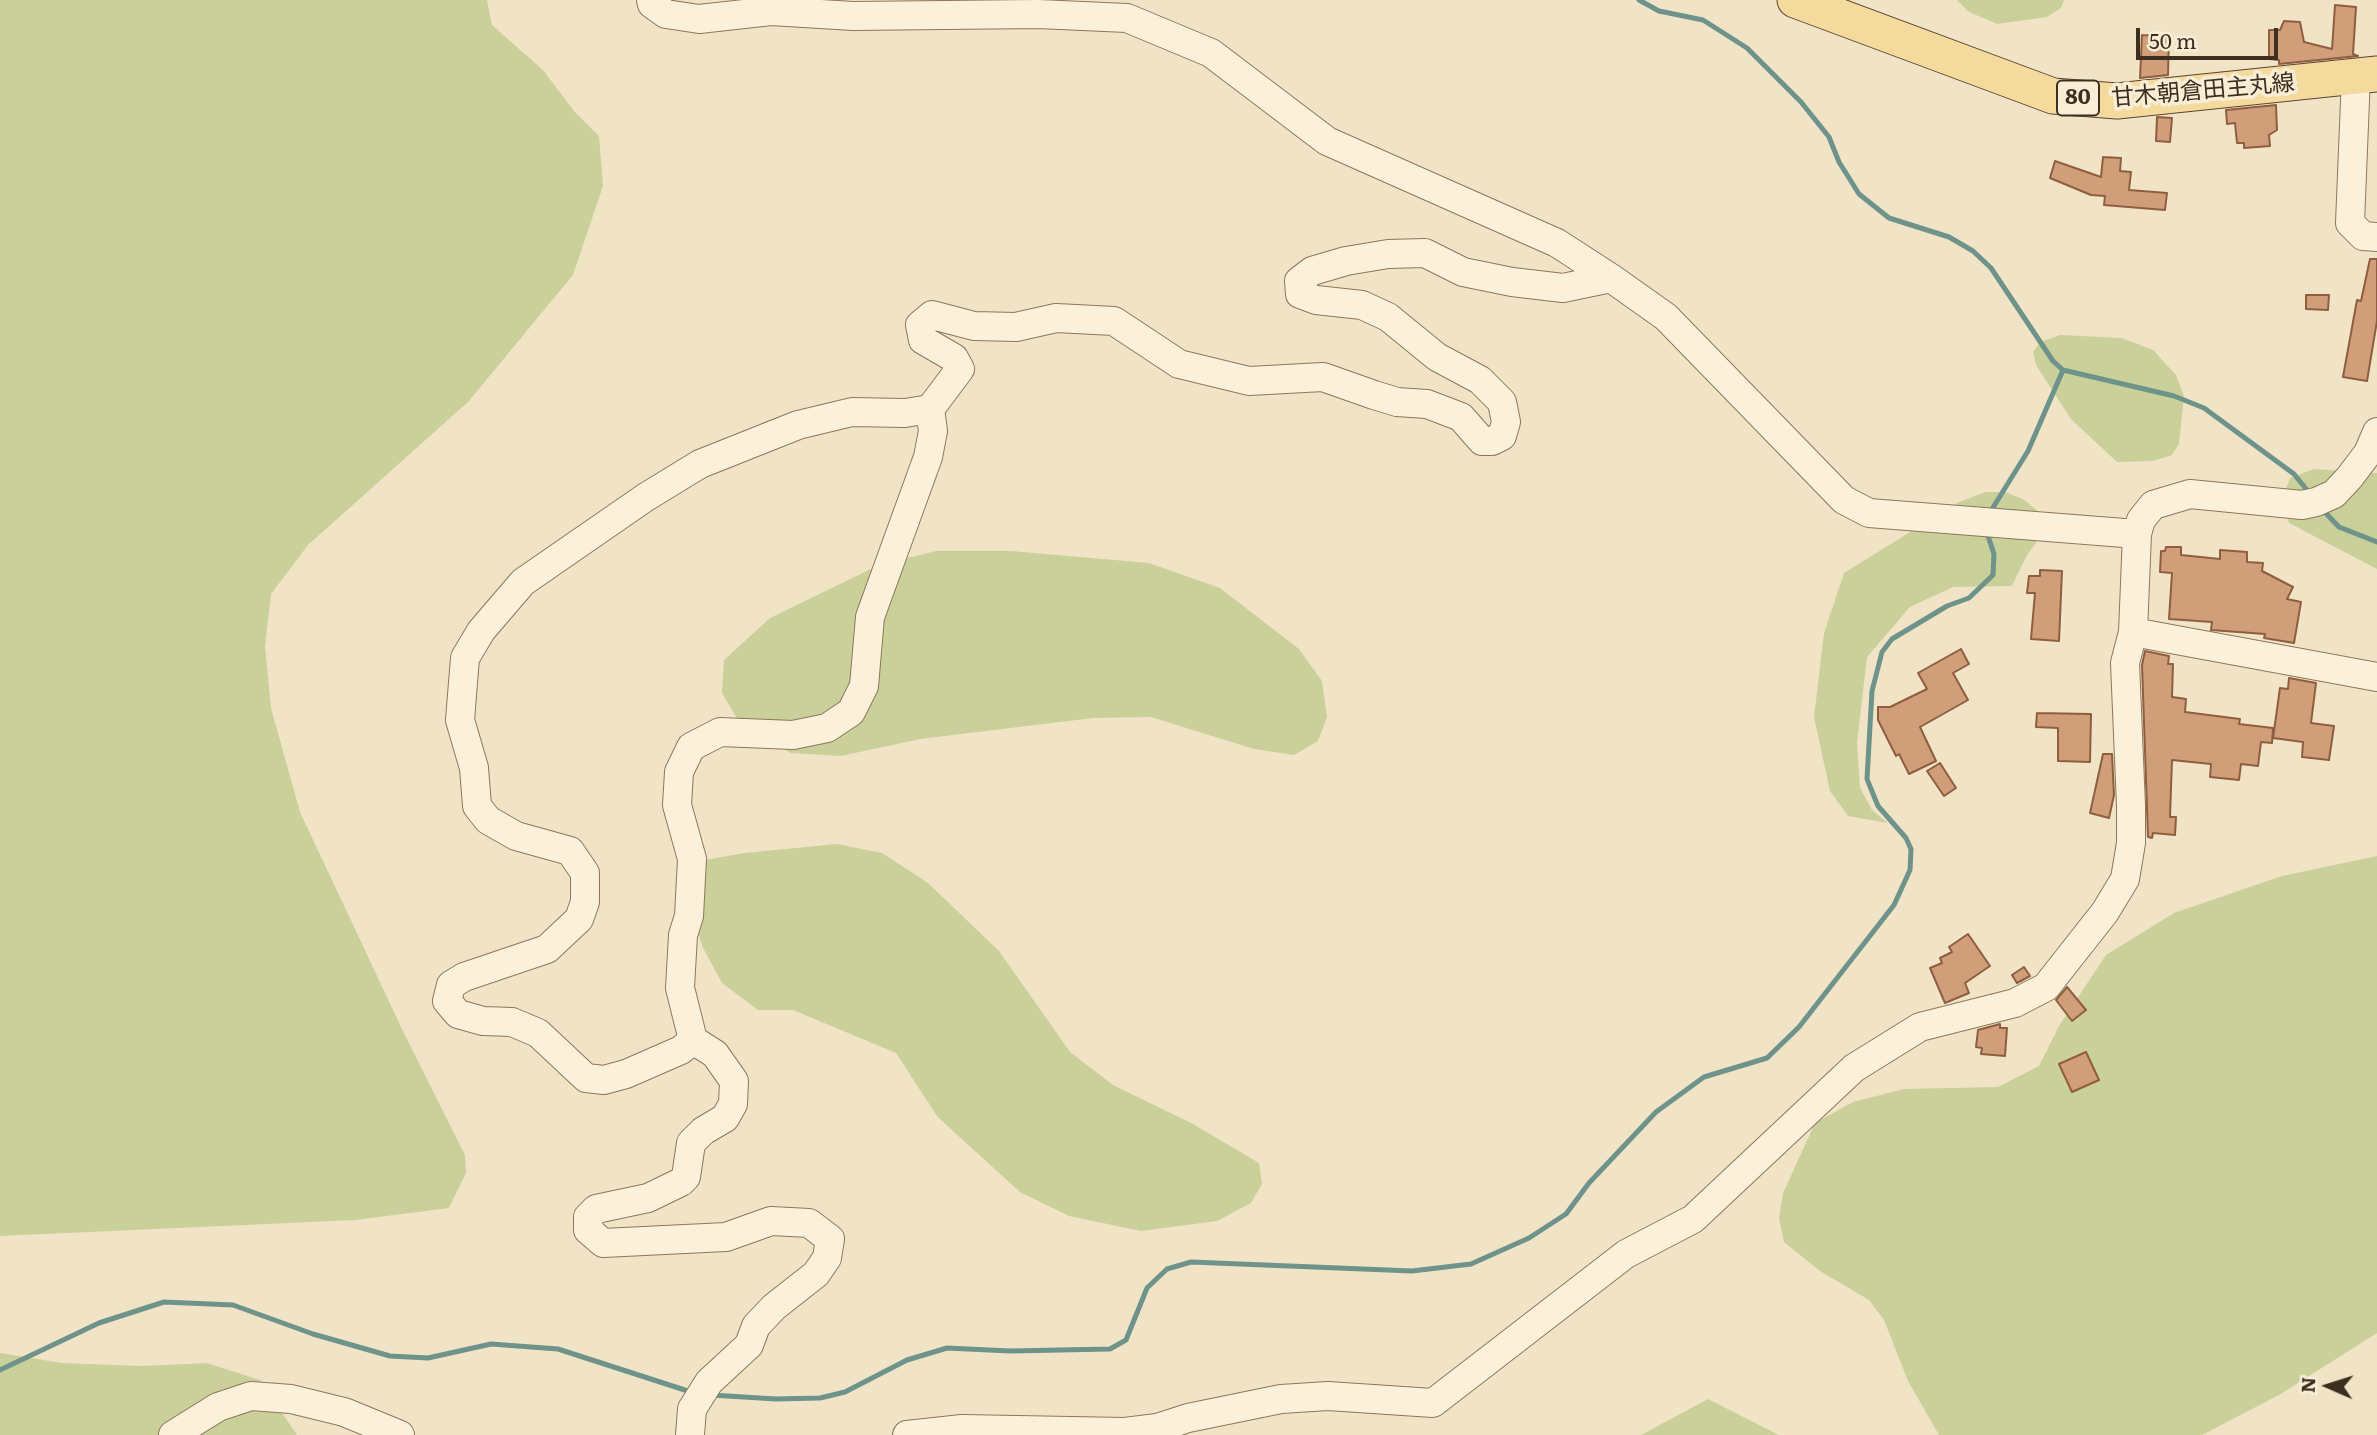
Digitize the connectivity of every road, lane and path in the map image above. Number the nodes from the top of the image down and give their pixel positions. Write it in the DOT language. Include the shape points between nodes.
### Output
graph roads {
  1 [pos="651,0"];
  2 [pos="1795,0"];
  3 [pos="2367,75"];
  4 [pos="2377,237"];
  5 [pos="1611,278"];
  6 [pos="930,409"];
  7 [pos="2377,432"];
  8 [pos="2137,534"];
  9 [pos="2133,632"];
  10 [pos="2377,677"];
  11 [pos="693,1040"];
  12 [pos="173,1435"];
  13 [pos="400,1435"];
  14 [pos="690,1435"];
  15 [pos="907,1435"];
  1 -- 5 [label="street" via="666,14 699,19 771,11 1127,18 1210,54 1327,141 1558,243"];
  2 -- 3 [label="main road, 甘木朝倉田主丸線 / 80" via="2053,96 2117,101"];
  3 -- 4 [label="street" via="2350,223 2363,236"];
  5 -- 6 [label="street" via="1563,288 1524,283 1463,272 1425,253 1346,261 1312,271 1299,281 1300,294 1362,306 1388,317 1437,357 1480,380 1502,402 1506,422 1502,436 1492,441 1482,441 1461,417 1427,404 1397,402 1323,377 1249,381 1180,364 1114,321 1056,318 1016,327 974,326 932,315 920,325 923,340 954,358 960,369"];
  5 -- 8 [label="street" via="1666,317 1844,500 1869,513"];
  6 -- 11 [label="street" via="933,431 928,457 870,617 864,687 851,712 827,728 793,735 720,732 691,747 679,772 677,806 692,859 680,988"];
  6 -- 11 [label="street" via="839,415 798,425 700,464 523,582 481,631 465,658 460,720 474,768 477,806 488,820 516,836 570,851 585,873 586,902 579,919 547,949 464,977 452,985 447,1001 457,1014 512,1022 538,1033 586,1079 626,1074"];
  7 -- 8 [label="street" via="2349,478 2334,494 2316,502 2302,505 2174,496 2152,505"];
  8 -- 9 [label="street"];
  9 -- 10 [label="street"];
  9 -- 15 [label="street" via="2125,663 2131,806 2125,879 2046,987 2015,1003 1920,1027 1854,1068 1693,1219 1626,1254 1433,1403 1328,1396 1281,1399 1125,1432 962,1429"];
  11 -- 14 [label="street" via="715,1054 734,1082 733,1104 725,1118 691,1143 686,1177 681,1182 648,1198 596,1209 589,1217 588,1230 603,1243 726,1237 771,1222 809,1223 830,1239 827,1258 816,1274 774,1307 748,1345 709,1382 692,1409"];
  12 -- 13 [label="street" via="218,1407 251,1396 291,1399 344,1412"];
}
